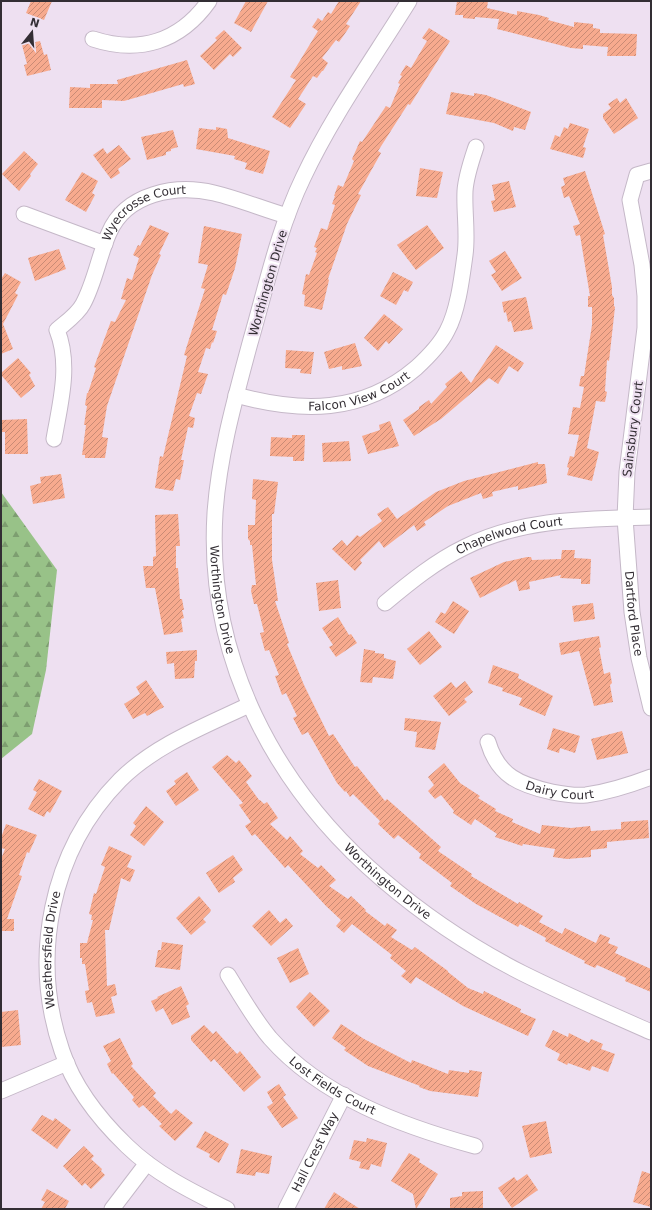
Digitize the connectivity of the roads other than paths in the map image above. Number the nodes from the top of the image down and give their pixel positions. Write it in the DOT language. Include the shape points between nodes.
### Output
graph roads {
  1 [pos="209,1"];
  2 [pos="409,1"];
  3 [pos="92,39"];
  4 [pos="476,147"];
  5 [pos="644,173"];
  6 [pos="24,214"];
  7 [pos="287,216"];
  8 [pos="105,244"];
  9 [pos="236,395"];
  10 [pos="54,439"];
  11 [pos="625,518"];
  12 [pos="651,518"];
  13 [pos="385,603"];
  14 [pos="249,705"];
  15 [pos="651,708"];
  16 [pos="488,742"];
  17 [pos="651,777"];
  18 [pos="228,975"];
  19 [pos="651,1032"];
  20 [pos="67,1063"];
  21 [pos="1,1091"];
  22 [pos="344,1095"];
  23 [pos="475,1146"];
  24 [pos="146,1163"];
  25 [pos="112,1209"];
  26 [pos="227,1209"];
  27 [pos="286,1209"];
  1 -- 3 [label="street" via="179,31 159,41 128,46 112,45"];
  2 -- 7 [label="street, Worthington Drive" via="320,143"];
  4 -- 9 [label="street, Falcon View Court" via="466,186 465,254 453,316 447,331 424,360 393,385 370,397 330,406 304,407 262,402"];
  5 -- 11 [label="street, Sainsbury Court" via="630,200 642,265 645,328 627,472"];
  6 -- 8 [label="street"];
  7 -- 8 [label="street, Wyecrosse Court" via="214,193 179,190 142,198 129,206 117,219"];
  7 -- 9 [label="street, Worthington Drive"];
  8 -- 10 [label="street, Wyecrosse Court" via="83,305 57,330 62,342 64,372"];
  9 -- 14 [label="street, Worthington Drive" via="219,472 215,512 215,566 229,645"];
  11 -- 12 [label="street, Chapelwood Court"];
  11 -- 13 [label="street, Chapelwood Court" via="545,523 491,536 441,560"];
  11 -- 15 [label="street, Dartford Place" via="632,612 639,658"];
  14 -- 19 [label="street, Worthington Drive" via="275,756 300,791 351,849 382,879 445,927 484,952 521,973"];
  14 -- 20 [label="street, Weathersfield Drive" via="142,761 103,798 76,840 55,895 47,948 49,997"];
  16 -- 17 [label="street, Dairy Court" via="492,755 508,775 537,788 560,793 584,795"];
  18 -- 22 [label="street, Lost Fields Court" via="253,1016 289,1058"];
  20 -- 21 [label="street"];
  20 -- 24 [label="street, Weathersfield Drive" via="103,1121"];
  22 -- 23 [label="street, Lost Fields Court" via="413,1127"];
  22 -- 27 [label="street, Hall Crest Way"];
  24 -- 25 [label="street"];
  24 -- 26 [label="street, Weathersfield Drive" via="182,1187"];
}
